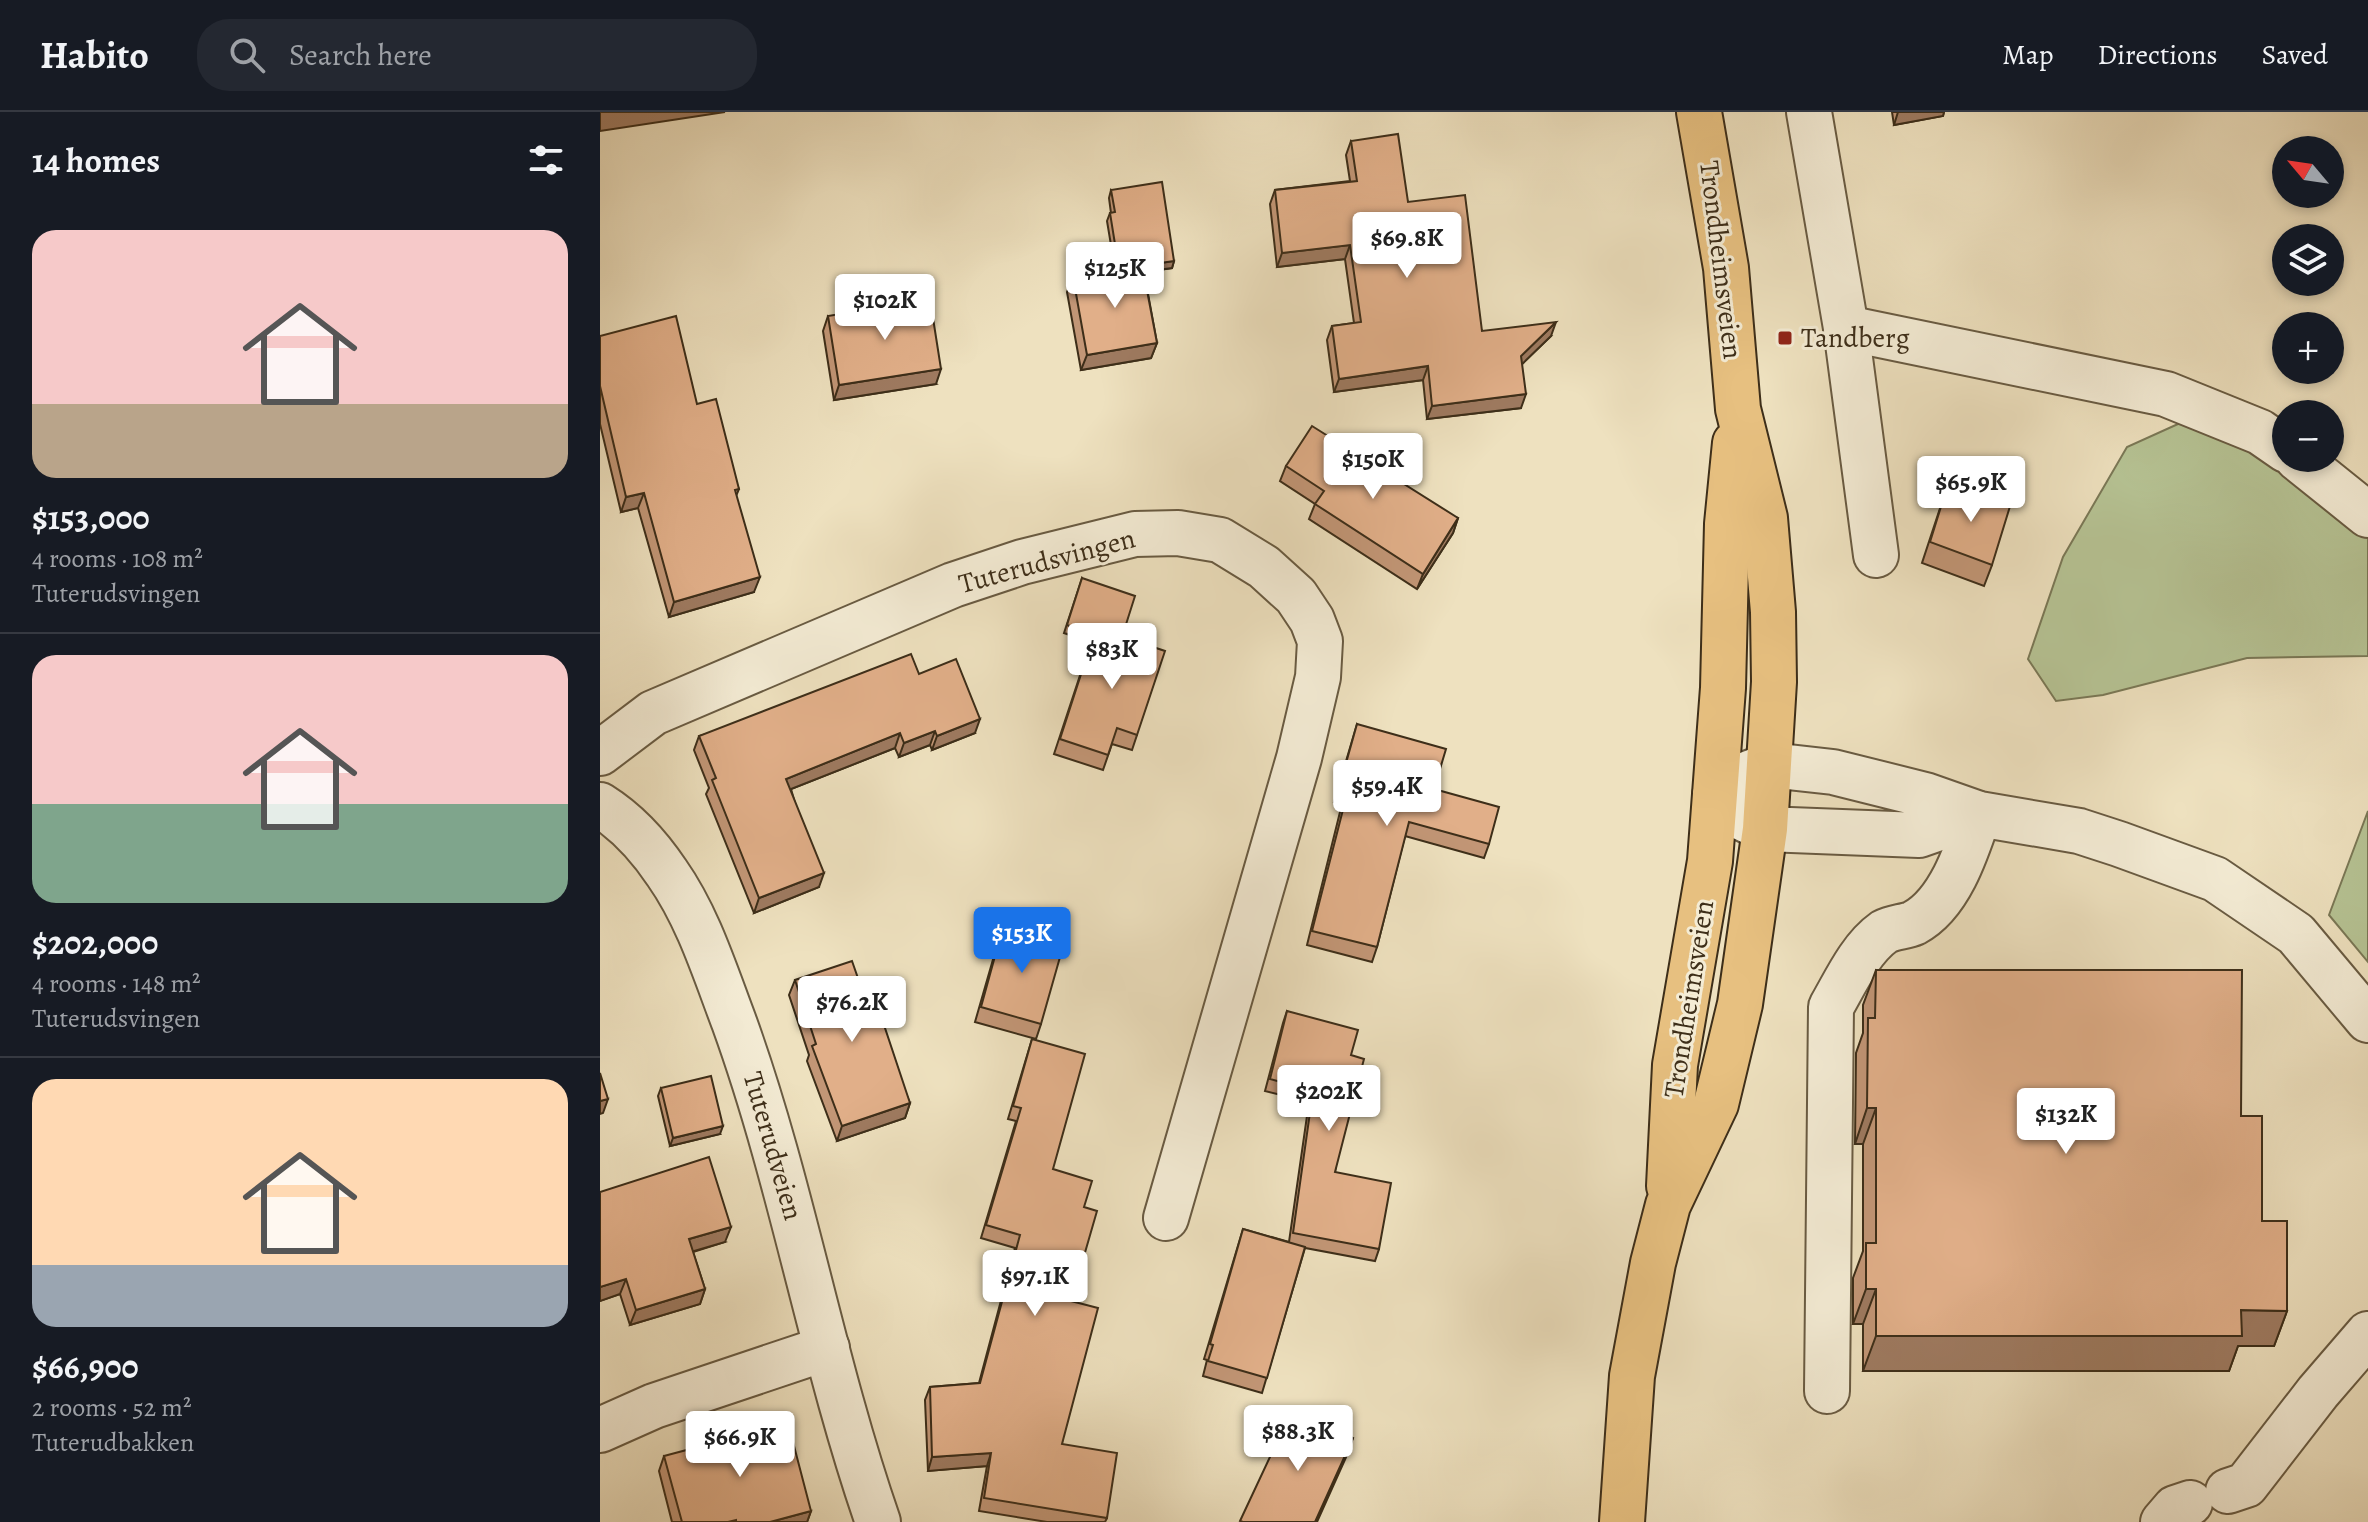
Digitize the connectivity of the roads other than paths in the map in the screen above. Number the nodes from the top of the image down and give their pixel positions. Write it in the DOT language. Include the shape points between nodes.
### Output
graph roads {
  1 [pos="1699,112"];
  2 [pos="1809,112"];
  3 [pos="1846,328"];
  4 [pos="1738,409"];
  5 [pos="2272,440"];
  6 [pos="2314,472"];
  7 [pos="2368,515"];
  8 [pos="1876,555"];
  9 [pos="600,753"];
  10 [pos="1770,765"];
  11 [pos="1715,795"];
  12 [pos="600,805"];
  13 [pos="1979,814"];
  14 [pos="1765,829"];
  15 [pos="2368,1020"];
  16 [pos="1668,1205"];
  17 [pos="1166,1218"];
  18 [pos="2368,1334"];
  19 [pos="827,1348"];
  20 [pos="1827,1391"];
  21 [pos="600,1430"];
  22 [pos="2194,1505"];
  23 [pos="878,1522"];
  24 [pos="1622,1522"];
  1 -- 4 [label="main road, Trondheimsveien" via="1726,268"];
  2 -- 3 [label="street"];
  3 -- 5 [label="street" via="2166,394"];
  3 -- 8 [label="street"];
  4 -- 10 [label="main road, Trondheimsveien" via="1765,518 1774,682"];
  4 -- 11 [label="main road, Trondheimsveien" via="1727,524"];
  6 -- 7 [label="street"];
  9 -- 17 [label="street, Tuterudsvingen" via="653,713 953,585 1022,562 1135,534 1178,533 1220,540 1264,567 1296,596 1312,620 1320,641 1318,677"];
  10 -- 11 [label="street"];
  10 -- 13 [label="street" via="1833,772"];
  10 -- 14 [label="main road, Trondheimsveien"];
  11 -- 14 [label="street" via="1740,817"];
  11 -- 16 [label="main road, Trondheimsveien" via="1702,923 1675,1065"];
  12 -- 19 [label="street, Tuterudveien" via="626,822 668,874 697,928 754,1078"];
  13 -- 14 [label="street" via="1919,835"];
  13 -- 15 [label="street" via="2079,831 2215,879 2296,934"];
  13 -- 20 [label="street" via="1966,855 1938,902 1915,923 1885,932 1854,967 1831,1007"];
  14 -- 16 [label="main road, Trondheimsveien" via="1725,1075"];
  16 -- 24 [label="main road, Trondheimsveien" via="1632,1376"];
  18 -- 22 [label="street" via="2246,1485"];
  19 -- 21 [label="street" via="654,1406"];
  19 -- 23 [label="street, Tuterudveien"];
}
